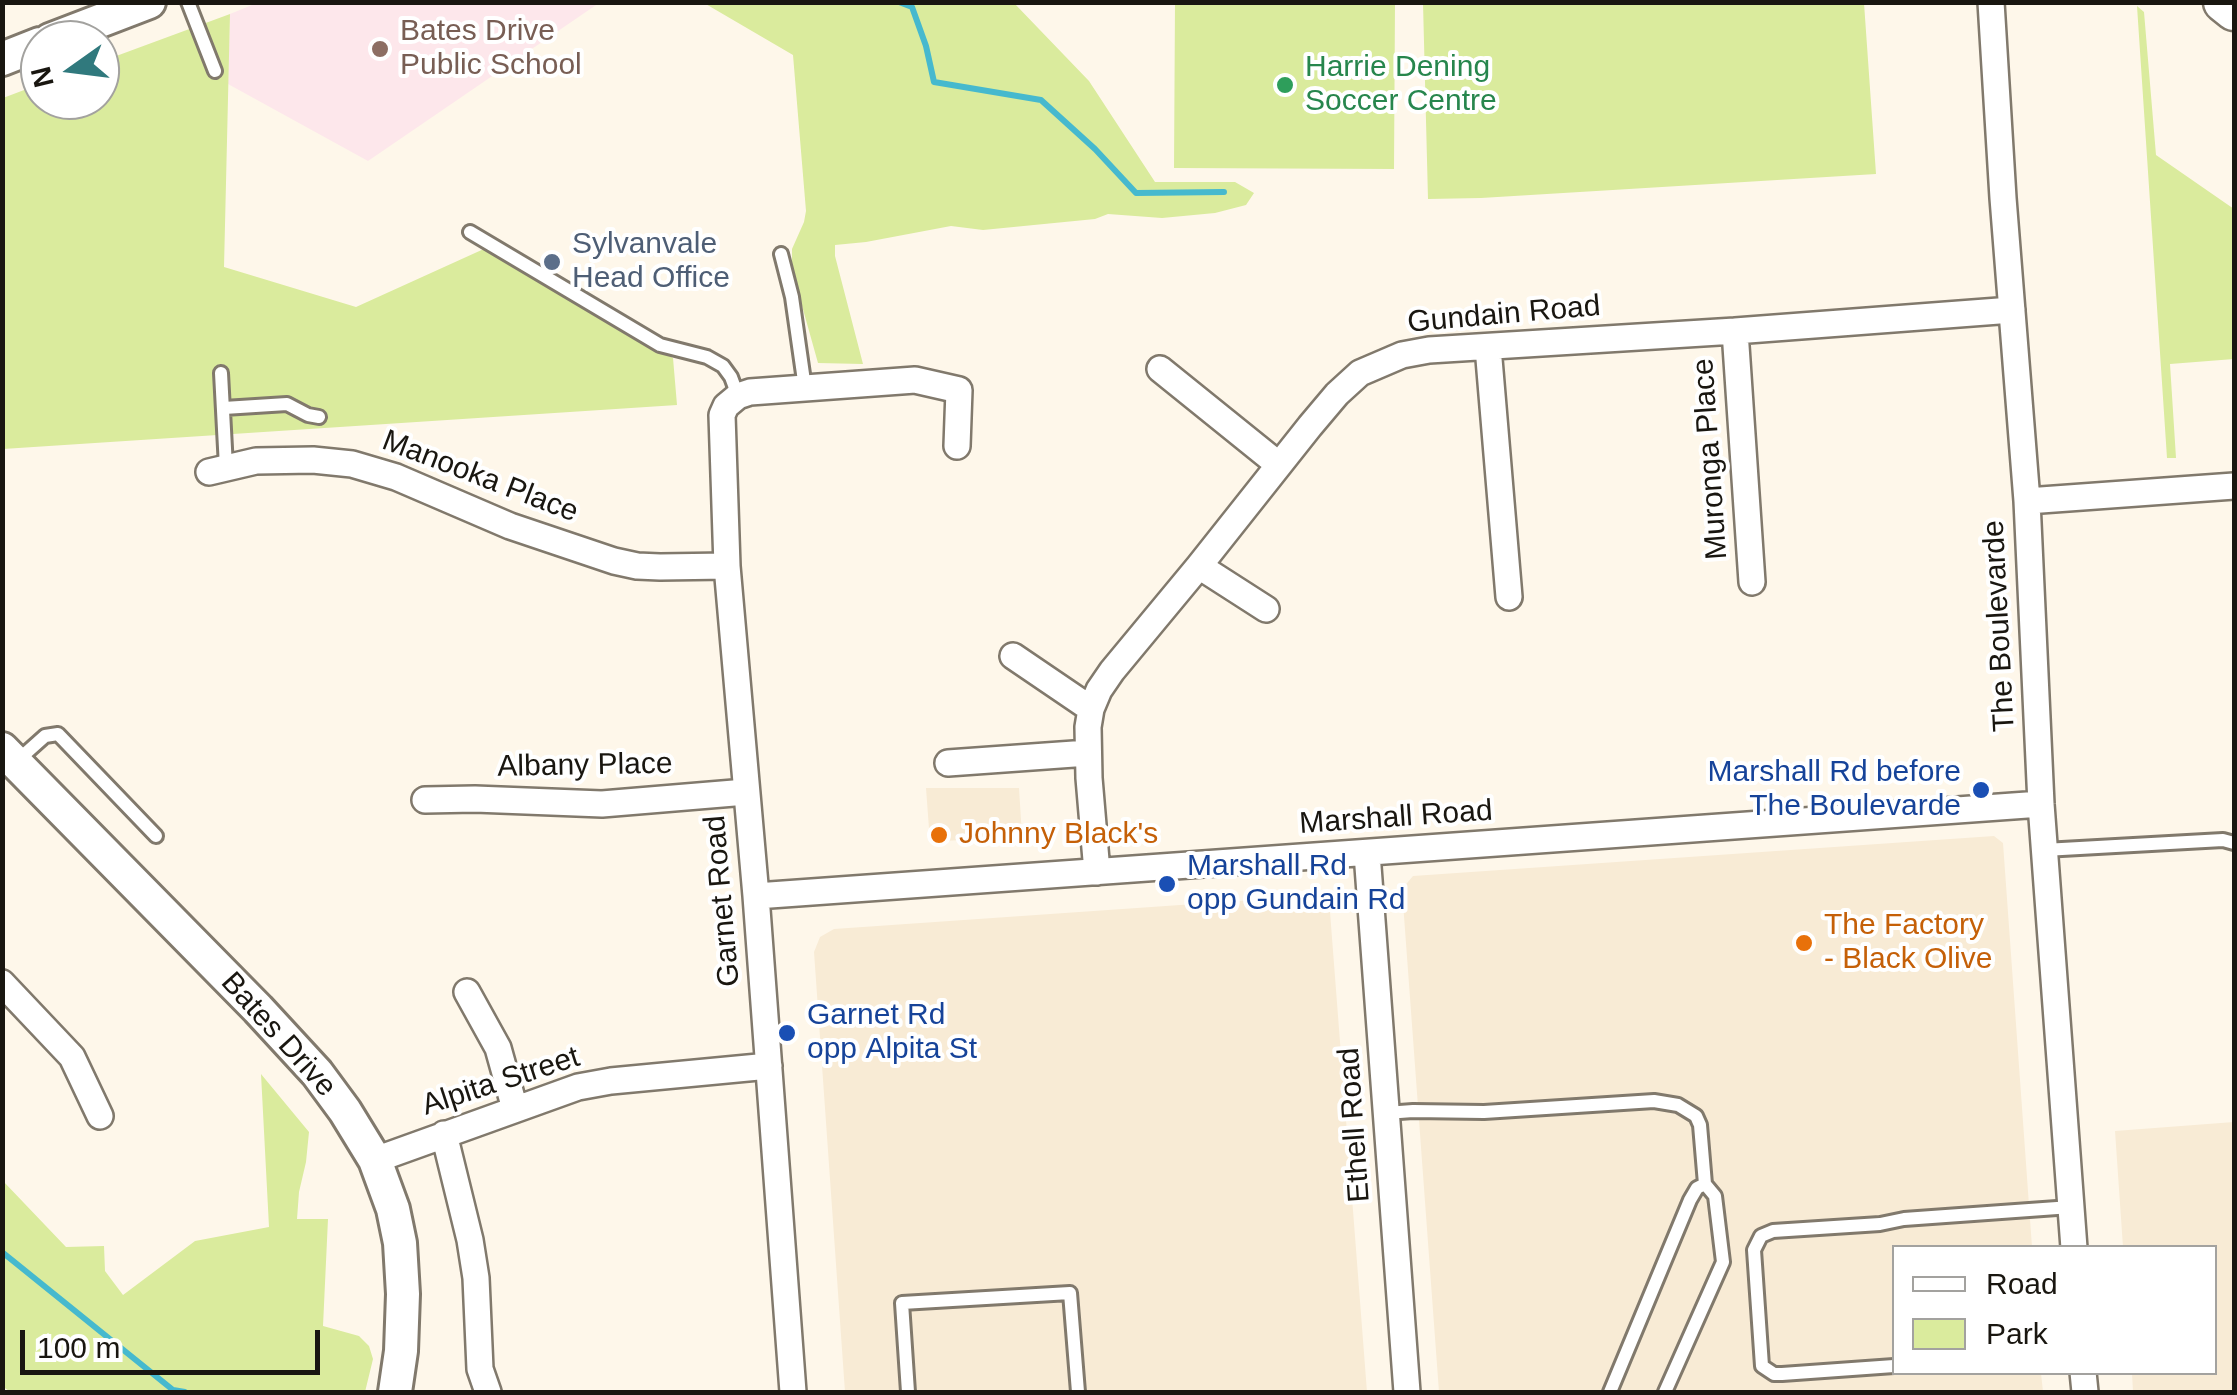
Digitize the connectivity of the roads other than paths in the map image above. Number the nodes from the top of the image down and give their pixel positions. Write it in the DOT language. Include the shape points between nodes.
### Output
graph roads {
  1 [pos="148,2"];
  2 [pos="188,2"];
  3 [pos="1991,2"];
  4 [pos="2224,2"];
  5 [pos="103,10"];
  6 [pos="2234,10"];
  7 [pos="215,71"];
  8 [pos="470,232"];
  9 [pos="782,254"];
  10 [pos="2012,310"];
  11 [pos="1735,331"];
  12 [pos="1488,347"];
  13 [pos="1160,369"];
  14 [pos="221,372"];
  15 [pos="805,388"];
  16 [pos="732,401"];
  17 [pos="224,408"];
  18 [pos="318,417"];
  19 [pos="958,446"];
  20 [pos="1279,465"];
  21 [pos="218,469"];
  22 [pos="2234,486"];
  23 [pos="2027,501"];
  24 [pos="728,566"];
  25 [pos="1199,566"];
  26 [pos="1752,582"];
  27 [pos="1508,598"];
  28 [pos="1266,610"];
  29 [pos="1013,656"];
  30 [pos="1091,709"];
  31 [pos="6,753"];
  32 [pos="1088,753"];
  33 [pos="948,764"];
  34 [pos="746,792"];
  35 [pos="425,800"];
  36 [pos="2041,804"];
  37 [pos="156,836"];
  38 [pos="2234,843"];
  39 [pos="2044,850"];
  40 [pos="1367,854"];
  41 [pos="1098,872"];
  42 [pos="756,896"];
  43 [pos="2,983"];
  44 [pos="467,992"];
  45 [pos="769,1066"];
  46 [pos="514,1109"];
  47 [pos="1386,1113"];
  48 [pos="100,1116"];
  49 [pos="444,1134"];
  50 [pos="375,1160"];
  51 [pos="1706,1184"];
  52 [pos="2071,1207"];
  53 [pos="2074,1245"];
  54 [pos="1892,1366"];
  55 [pos="395,1392"];
  56 [pos="488,1392"];
  57 [pos="792,1392"];
  58 [pos="908,1392"];
  59 [pos="1078,1392"];
  60 [pos="1407,1392"];
  61 [pos="1610,1392"];
  62 [pos="1665,1392"];
  1 -- 5 [label="main road"];
  2 -- 7 [label="lane"];
  3 -- 10 [label="street, The Boulevarde"];
  4 -- 6 [label="highway"];
  8 -- 16 [label="lane" via="660,345 723,366 731,377"];
  9 -- 15 [label="lane"];
  10 -- 11 [label="street, Gundain Road"];
  10 -- 23 [label="street, The Boulevarde"];
  11 -- 12 [label="street, Gundain Road"];
  11 -- 26 [label="street, Muronga Place"];
  12 -- 20 [label="street, Gundain Road" via="1402,354 1360,373"];
  12 -- 27 [label="street"];
  13 -- 20 [label="street"];
  14 -- 17 [label="lane"];
  15 -- 16 [label="street" via="762,390"];
  15 -- 19 [label="street" via="915,380 958,390"];
  16 -- 24 [label="street, Garnet Road" via="721,428"];
  17 -- 18 [label="lane" via="287,404"];
  17 -- 21 [label="lane"];
  20 -- 25 [label="street, Gundain Road"];
  21 -- 24 [label="street, Manooka Place" via="256,461 352,464 614,561"];
  22 -- 23 [label="street"];
  23 -- 36 [label="street, The Boulevarde"];
  24 -- 34 [label="street, Garnet Road"];
  25 -- 28 [label="street"];
  25 -- 30 [label="street, Gundain Road" via="1112,671"];
  29 -- 30 [label="street"];
  30 -- 32 [label="street, Gundain Road"];
  31 -- 37 [label="lane" via="58,734"];
  31 -- 50 [label="main road, Bates Drive" via="317,1073"];
  32 -- 33 [label="street"];
  32 -- 41 [label="street, Gundain Road"];
  34 -- 35 [label="street, Albany Place" via="602,804"];
  34 -- 42 [label="street, Garnet Road"];
  36 -- 39 [label="street, The Boulevarde"];
  36 -- 40 [label="street, Marshall Road"];
  38 -- 39 [label="lane"];
  39 -- 52 [label="street, The Boulevarde"];
  40 -- 41 [label="street, Marshall Road"];
  40 -- 47 [label="street, Ethell Road"];
  41 -- 42 [label="street, Marshall Road"];
  42 -- 45 [label="street, Garnet Road"];
  43 -- 48 [label="street" via="72,1057"];
  44 -- 46 [label="street" via="498,1048"];
  45 -- 46 [label="street, Alpita Street" via="592,1084"];
  45 -- 57 [label="street, Garnet Road"];
  46 -- 49 [label="street, Alpita Street"];
  47 -- 51 [label="lane" via="1678,1104 1700,1126"];
  47 -- 60 [label="street, Ethell Road"];
  49 -- 50 [label="street, Alpita Street"];
  49 -- 56 [label="street" via="470,1240 480,1369"];
  50 -- 55 [label="main road, Bates Drive" via="400,1242"];
  51 -- 61 [label="lane" via="1690,1200"];
  51 -- 62 [label="lane" via="1714,1196 1723,1262"];
  52 -- 53 [label="street, The Boulevarde"];
  52 -- 54 [label="lane" via="1761,1236 1754,1250 1762,1366 1774,1374"];
  58 -- 59 [label="lane" via="902,1303 1070,1294"];
}
